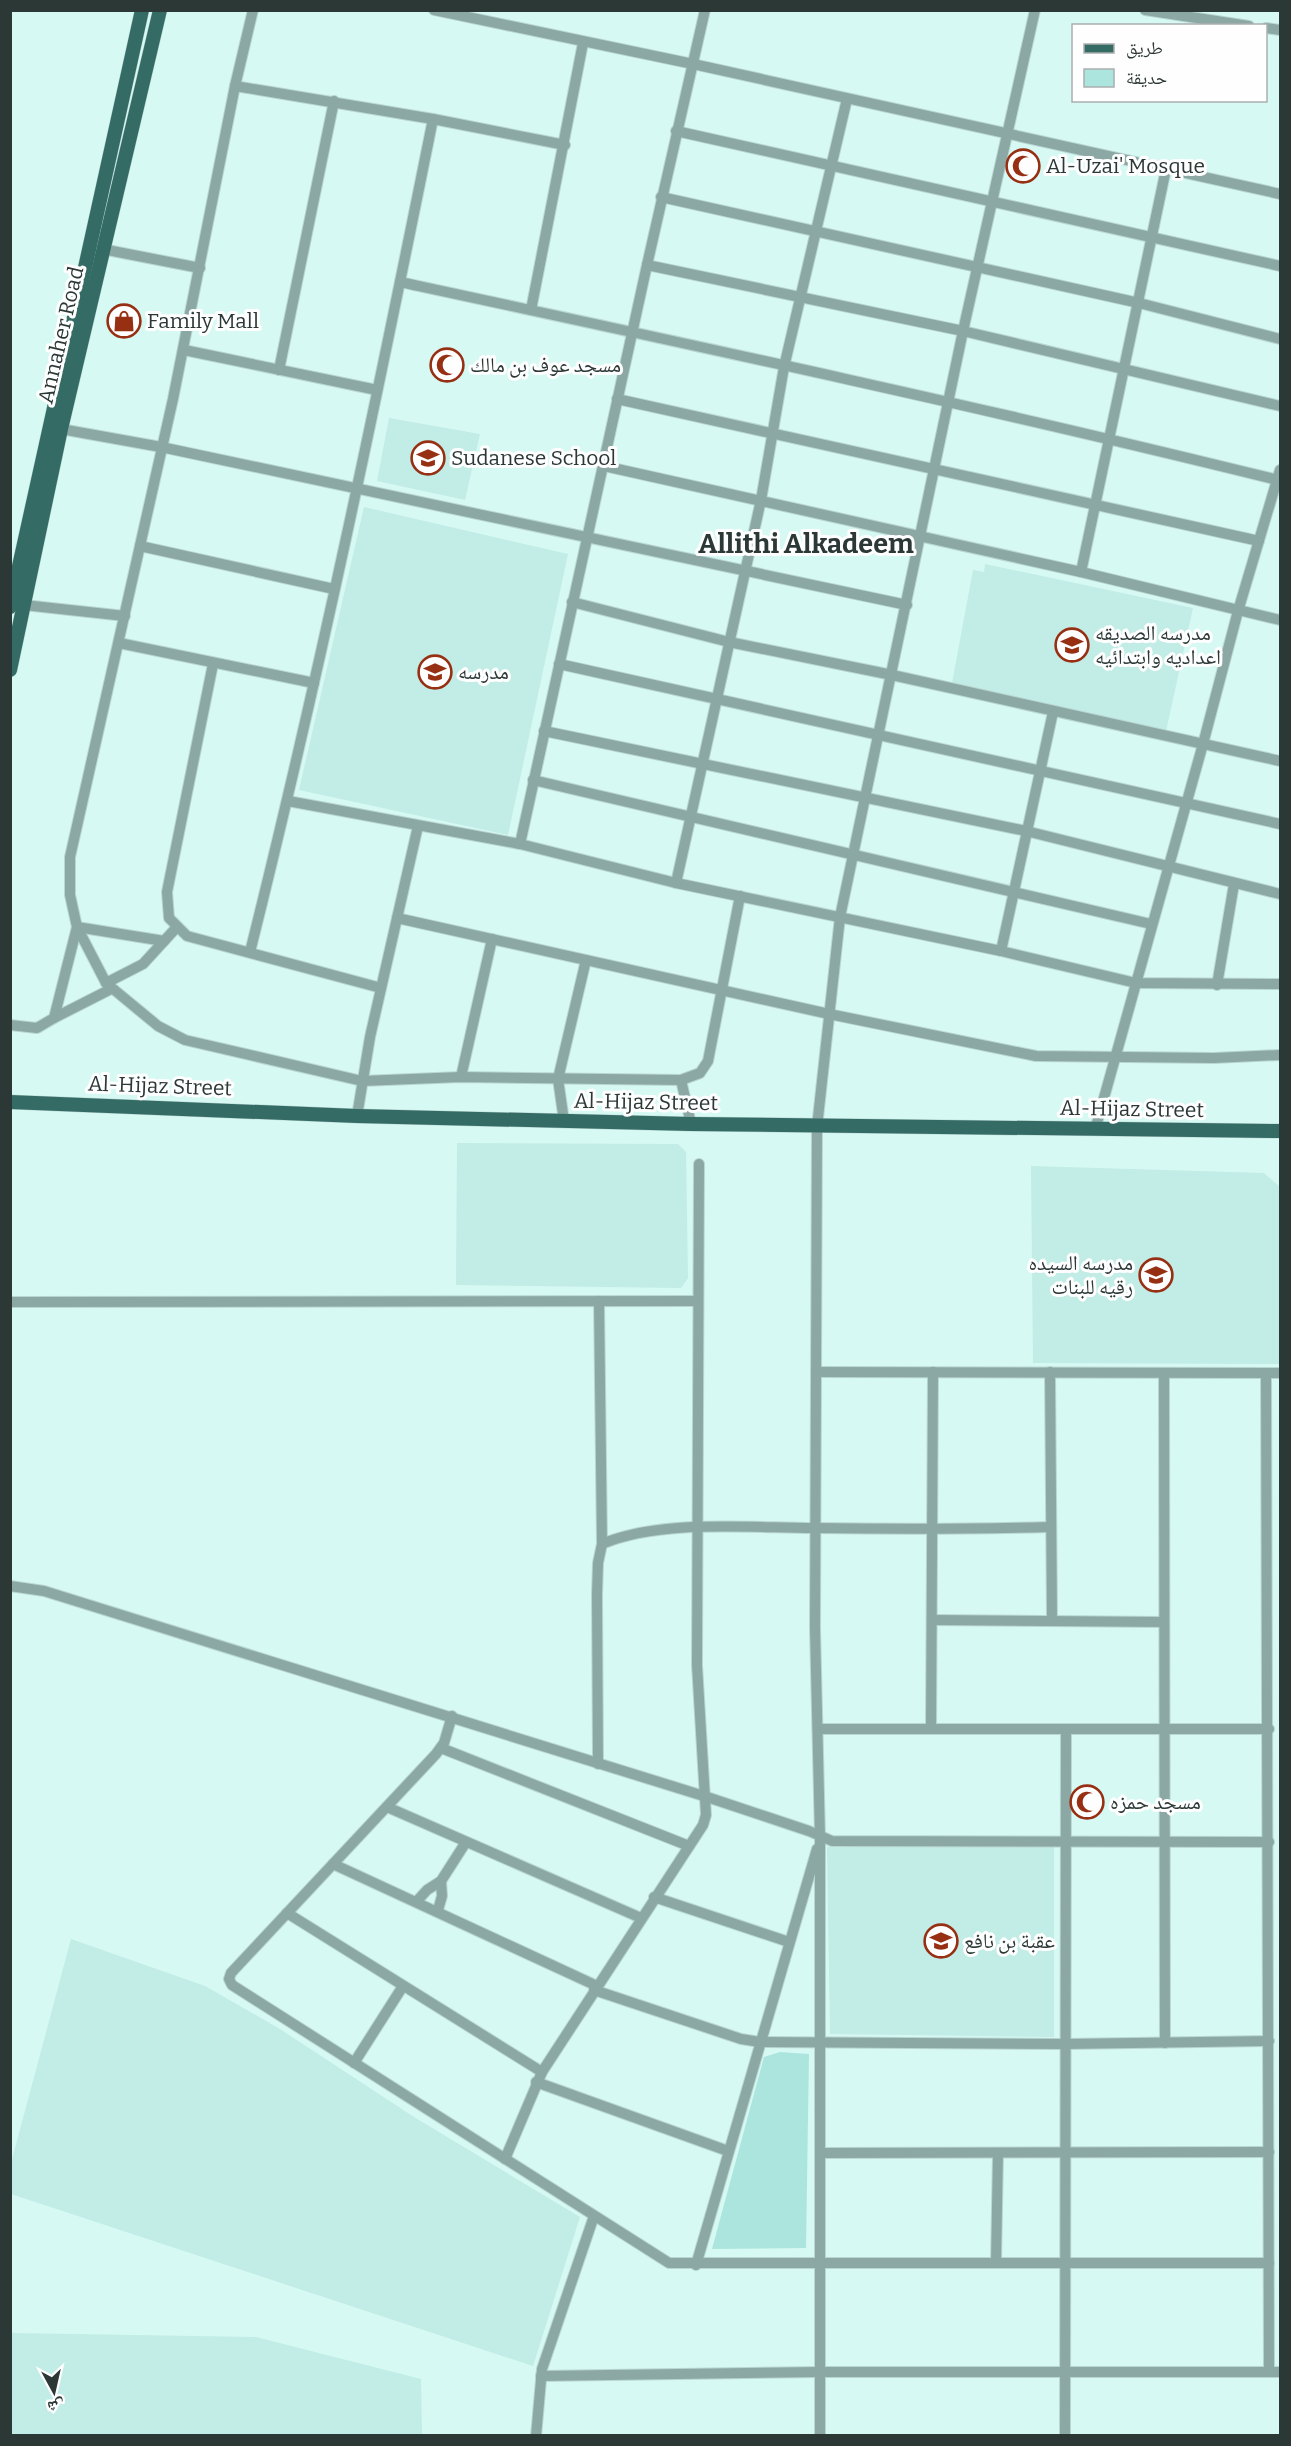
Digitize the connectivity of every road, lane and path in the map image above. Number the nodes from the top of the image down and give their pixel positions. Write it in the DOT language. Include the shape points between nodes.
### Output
graph roads {
  1 [pos="142,10"];
  2 [pos="160,10"];
  3 [pos="253,10"];
  4 [pos="434,10"];
  5 [pos="705,10"];
  6 [pos="1035,10"];
  7 [pos="1145,10"];
  8 [pos="1167,12"];
  9 [pos="1237,24"];
  10 [pos="583,42"];
  11 [pos="693,64"];
  12 [pos="235,86"];
  13 [pos="847,99"];
  14 [pos="334,101"];
  15 [pos="432,119"];
  16 [pos="676,131"];
  17 [pos="1008,136"];
  18 [pos="112,140"];
  19 [pos="128,146"];
  20 [pos="565,146"];
  21 [pos="831,165"];
  22 [pos="1166,170"];
  23 [pos="1281,194"];
  24 [pos="661,197"];
  25 [pos="992,202"];
  26 [pos="814,230"];
  27 [pos="1154,238"];
  28 [pos="102,249"];
  29 [pos="647,265"];
  30 [pos="978,266"];
  31 [pos="1281,266"];
  32 [pos="200,268"];
  33 [pos="400,282"];
  34 [pos="800,297"];
  35 [pos="1140,303"];
  36 [pos="531,310"];
  37 [pos="630,332"];
  38 [pos="963,332"];
  39 [pos="1281,339"];
  40 [pos="184,350"];
  41 [pos="784,367"];
  42 [pos="279,370"];
  43 [pos="1125,371"];
  44 [pos="377,390"];
  45 [pos="617,399"];
  46 [pos="949,403"];
  47 [pos="1281,406"];
  48 [pos="61,429"];
  49 [pos="773,432"];
  50 [pos="1110,438"];
  51 [pos="161,447"];
  52 [pos="604,465"];
  53 [pos="936,469"];
  54 [pos="1279,475"];
  55 [pos="357,489"];
  56 [pos="761,500"];
  57 [pos="1097,506"];
  58 [pos="587,537"];
  59 [pos="921,537"];
  60 [pos="1259,541"];
  61 [pos="140,546"];
  62 [pos="744,571"];
  63 [pos="1081,572"];
  64 [pos="334,589"];
  65 [pos="572,602"];
  66 [pos="907,605"];
  67 [pos="17,606"];
  68 [pos="1238,611"];
  69 [pos="125,616"];
  70 [pos="1281,620"];
  71 [pos="729,642"];
  72 [pos="119,643"];
  73 [pos="213,664"];
  74 [pos="559,664"];
  75 [pos="10,670"];
  76 [pos="892,675"];
  77 [pos="314,683"];
  78 [pos="717,700"];
  79 [pos="1053,712"];
  80 [pos="544,731"];
  81 [pos="879,735"];
  82 [pos="1203,744"];
  83 [pos="1281,761"];
  84 [pos="704,765"];
  85 [pos="1039,771"];
  86 [pos="533,780"];
  87 [pos="865,799"];
  88 [pos="288,801"];
  89 [pos="1186,803"];
  90 [pos="691,818"];
  91 [pos="1281,824"];
  92 [pos="418,826"];
  93 [pos="1026,831"];
  94 [pos="520,844"];
  95 [pos="853,853"];
  96 [pos="1169,867"];
  97 [pos="676,883"];
  98 [pos="1234,884"];
  99 [pos="1015,892"];
  100 [pos="1281,894"];
  101 [pos="740,896"];
  102 [pos="840,917"];
  103 [pos="398,918"];
  104 [pos="1151,924"];
  105 [pos="76,927"];
  106 [pos="176,928"];
  107 [pos="492,939"];
  108 [pos="164,941"];
  109 [pos="1001,951"];
  110 [pos="250,952"];
  111 [pos="586,960"];
  112 [pos="1136,983"];
  113 [pos="1281,984"];
  114 [pos="1217,985"];
  115 [pos="108,986"];
  116 [pos="381,988"];
  117 [pos="723,989"];
  118 [pos="829,1014"];
  119 [pos="54,1018"];
  120 [pos="10,1025"];
  121 [pos="1281,1055"];
  122 [pos="1117,1057"];
  123 [pos="461,1077"];
  124 [pos="558,1079"];
  125 [pos="681,1080"];
  126 [pos="362,1081"];
  127 [pos="10,1102"];
  128 [pos="357,1116"];
  129 [pos="564,1121"];
  130 [pos="691,1124"];
  131 [pos="817,1127"];
  132 [pos="1095,1130"];
  133 [pos="1281,1131"];
  134 [pos="699,1164"];
  135 [pos="698,1300"];
  136 [pos="599,1301"];
  137 [pos="10,1302"];
  138 [pos="818,1372"];
  139 [pos="933,1372"];
  140 [pos="1050,1372"];
  141 [pos="1164,1373"];
  142 [pos="1266,1373"];
  143 [pos="1281,1373"];
  144 [pos="698,1527"];
  145 [pos="1050,1527"];
  146 [pos="816,1528"];
  147 [pos="932,1529"];
  148 [pos="602,1544"];
  149 [pos="10,1586"];
  150 [pos="933,1620"];
  151 [pos="1052,1620"];
  152 [pos="1163,1622"];
  153 [pos="452,1716"];
  154 [pos="1269,1729"];
  155 [pos="819,1730"];
  156 [pos="931,1730"];
  157 [pos="1066,1730"];
  158 [pos="1163,1730"];
  159 [pos="441,1748"];
  160 [pos="1269,1756"];
  161 [pos="1281,1756"];
  162 [pos="598,1764"];
  163 [pos="707,1797"];
  164 [pos="387,1807"];
  165 [pos="1269,1814"];
  166 [pos="1281,1814"];
  167 [pos="820,1837"];
  168 [pos="1164,1841"];
  169 [pos="466,1842"];
  170 [pos="1065,1842"];
  171 [pos="1269,1842"];
  172 [pos="689,1846"];
  173 [pos="333,1864"];
  174 [pos="441,1881"];
  175 [pos="654,1897"];
  176 [pos="417,1901"];
  177 [pos="438,1910"];
  178 [pos="287,1913"];
  179 [pos="641,1918"];
  180 [pos="789,1942"];
  181 [pos="403,1986"];
  182 [pos="595,1988"];
  183 [pos="821,2041"];
  184 [pos="1269,2041"];
  185 [pos="760,2042"];
  186 [pos="1165,2043"];
  187 [pos="1065,2044"];
  188 [pos="354,2063"];
  189 [pos="542,2072"];
  190 [pos="536,2082"];
  191 [pos="728,2151"];
  192 [pos="1269,2152"];
  193 [pos="820,2153"];
  194 [pos="999,2153"];
  195 [pos="1064,2153"];
  196 [pos="505,2159"];
  197 [pos="594,2216"];
  198 [pos="996,2263"];
  199 [pos="1066,2263"];
  200 [pos="1269,2263"];
  201 [pos="818,2264"];
  202 [pos="696,2265"];
  203 [pos="1066,2371"];
  204 [pos="1269,2371"];
  205 [pos="819,2372"];
  206 [pos="1281,2372"];
  207 [pos="541,2376"];
  208 [pos="537,2436"];
  209 [pos="820,2436"];
  210 [pos="1065,2436"];
  1 -- 18 [label="main road, Annaher Road"];
  2 -- 19 [label="main road, Annaher Road"];
  3 -- 12 [label="street"];
  4 -- 10 [label="street"];
  5 -- 11 [label="street"];
  6 -- 17 [label="street"];
  7 -- 8 [label="street"];
  8 -- 9 [label="street"];
  10 -- 11 [label="street"];
  10 -- 20 [label="street"];
  11 -- 13 [label="street"];
  11 -- 16 [label="street"];
  12 -- 14 [label="street"];
  12 -- 32 [label="street"];
  13 -- 17 [label="street"];
  13 -- 21 [label="street"];
  14 -- 15 [label="street"];
  14 -- 42 [label="street"];
  15 -- 20 [label="street"];
  15 -- 33 [label="street"];
  16 -- 21 [label="street"];
  16 -- 24 [label="street"];
  17 -- 22 [label="street"];
  17 -- 25 [label="street"];
  18 -- 19 [label="main road"];
  18 -- 67 [label="main road, Annaher Road"];
  19 -- 28 [label="main road, Annaher Road"];
  20 -- 36 [label="street"];
  21 -- 25 [label="street"];
  21 -- 26 [label="street"];
  22 -- 23 [label="street"];
  22 -- 27 [label="street"];
  24 -- 26 [label="street"];
  24 -- 29 [label="street"];
  25 -- 27 [label="street"];
  25 -- 30 [label="street"];
  26 -- 30 [label="street"];
  26 -- 34 [label="street"];
  27 -- 31 [label="street"];
  27 -- 35 [label="street"];
  28 -- 32 [label="street"];
  28 -- 48 [label="main road, Annaher Road"];
  29 -- 34 [label="street"];
  29 -- 37 [label="street"];
  30 -- 35 [label="street"];
  30 -- 38 [label="street"];
  32 -- 40 [label="street"];
  33 -- 36 [label="street"];
  33 -- 44 [label="street"];
  34 -- 38 [label="street"];
  34 -- 41 [label="street"];
  35 -- 39 [label="street"];
  35 -- 43 [label="street"];
  36 -- 37 [label="street"];
  37 -- 41 [label="street"];
  37 -- 45 [label="street"];
  38 -- 43 [label="street"];
  38 -- 46 [label="street"];
  40 -- 42 [label="street"];
  40 -- 51 [label="street"];
  41 -- 46 [label="street"];
  41 -- 49 [label="street"];
  42 -- 44 [label="street"];
  43 -- 47 [label="street"];
  43 -- 50 [label="street"];
  44 -- 55 [label="street"];
  45 -- 49 [label="street"];
  45 -- 52 [label="street"];
  46 -- 50 [label="street"];
  46 -- 53 [label="street"];
  48 -- 51 [label="street"];
  48 -- 67 [label="main road, Annaher Road"];
  49 -- 53 [label="street"];
  49 -- 56 [label="street"];
  50 -- 54 [label="street"];
  50 -- 57 [label="street"];
  51 -- 55 [label="street"];
  51 -- 61 [label="street"];
  52 -- 56 [label="street"];
  52 -- 58 [label="street"];
  53 -- 57 [label="street"];
  53 -- 59 [label="street"];
  54 -- 60 [label="street"];
  55 -- 58 [label="street"];
  55 -- 64 [label="street"];
  56 -- 59 [label="street"];
  56 -- 62 [label="street"];
  57 -- 60 [label="street"];
  57 -- 63 [label="street"];
  58 -- 62 [label="street"];
  58 -- 65 [label="street"];
  59 -- 63 [label="street"];
  59 -- 66 [label="street"];
  60 -- 68 [label="street"];
  61 -- 64 [label="street"];
  61 -- 69 [label="street"];
  62 -- 66 [label="street"];
  62 -- 71 [label="street"];
  63 -- 68 [label="street"];
  64 -- 77 [label="street"];
  65 -- 71 [label="street"];
  65 -- 74 [label="street"];
  66 -- 76 [label="street"];
  67 -- 69 [label="street"];
  67 -- 75 [label="main road, Annaher Road"];
  68 -- 70 [label="street"];
  68 -- 82 [label="street"];
  69 -- 72 [label="street"];
  71 -- 76 [label="street"];
  71 -- 78 [label="street"];
  72 -- 73 [label="street"];
  72 -- 105 [label="street" via="70,857 70,895"];
  73 -- 77 [label="street"];
  73 -- 106 [label="street" via="167,892 166,906"];
  74 -- 78 [label="street"];
  74 -- 80 [label="street"];
  76 -- 79 [label="street"];
  76 -- 81 [label="street"];
  77 -- 88 [label="street"];
  78 -- 81 [label="street"];
  78 -- 84 [label="street"];
  79 -- 82 [label="street"];
  79 -- 85 [label="street"];
  80 -- 84 [label="street"];
  80 -- 86 [label="street"];
  81 -- 85 [label="street"];
  81 -- 87 [label="street"];
  82 -- 83 [label="street"];
  82 -- 89 [label="street"];
  84 -- 87 [label="street"];
  84 -- 90 [label="street"];
  85 -- 89 [label="street"];
  85 -- 93 [label="street"];
  86 -- 90 [label="street"];
  86 -- 94 [label="street"];
  87 -- 93 [label="street"];
  87 -- 95 [label="street"];
  88 -- 92 [label="street"];
  88 -- 110 [label="street"];
  89 -- 91 [label="street"];
  89 -- 96 [label="street"];
  90 -- 95 [label="street"];
  90 -- 97 [label="street"];
  92 -- 94 [label="street"];
  92 -- 103 [label="street"];
  93 -- 96 [label="street"];
  93 -- 99 [label="street"];
  94 -- 97 [label="street"];
  95 -- 99 [label="street"];
  95 -- 102 [label="street"];
  96 -- 98 [label="street"];
  96 -- 104 [label="street"];
  97 -- 101 [label="street"];
  98 -- 100 [label="street"];
  98 -- 114 [label="street"];
  99 -- 104 [label="street"];
  99 -- 109 [label="street"];
  101 -- 102 [label="street"];
  101 -- 117 [label="street"];
  102 -- 109 [label="street"];
  102 -- 118 [label="street"];
  103 -- 107 [label="street"];
  103 -- 116 [label="street"];
  104 -- 112 [label="street"];
  105 -- 108 [label="street"];
  105 -- 115 [label="street"];
  105 -- 119 [label="street"];
  106 -- 108 [label="street"];
  106 -- 110 [label="street" via="187,936"];
  107 -- 111 [label="street"];
  107 -- 123 [label="street"];
  108 -- 115 [label="street" via="143,964"];
  109 -- 112 [label="street"];
  110 -- 116 [label="street"];
  111 -- 117 [label="street"];
  111 -- 124 [label="street"];
  112 -- 114 [label="street"];
  112 -- 122 [label="street"];
  113 -- 114 [label="street"];
  115 -- 119 [label="street"];
  115 -- 126 [label="street" via="158,1026 185,1040"];
  116 -- 126 [label="street"];
  117 -- 118 [label="street"];
  117 -- 125 [label="street" via="705,1068 694,1077"];
  118 -- 122 [label="street" via="1036,1056"];
  118 -- 131 [label="street"];
  119 -- 120 [label="street" via="38,1028"];
  121 -- 122 [label="street"];
  122 -- 132 [label="street"];
  123 -- 124 [label="street"];
  123 -- 126 [label="street"];
  124 -- 125 [label="street"];
  124 -- 129 [label="street"];
  125 -- 130 [label="street"];
  126 -- 128 [label="street"];
  127 -- 128 [label="main road, Al-Hijaz Street"];
  128 -- 129 [label="main road, Al-Hijaz Street"];
  129 -- 130 [label="main road, Al-Hijaz Street"];
  130 -- 131 [label="main road, Al-Hijaz Street"];
  131 -- 132 [label="main road, Al-Hijaz Street"];
  131 -- 138 [label="street"];
  132 -- 133 [label="main road, Al-Hijaz Street"];
  134 -- 135 [label="street"];
  135 -- 136 [label="street"];
  135 -- 144 [label="street"];
  136 -- 137 [label="street"];
  136 -- 148 [label="street"];
  138 -- 139 [label="street"];
  138 -- 146 [label="street"];
  139 -- 140 [label="street"];
  139 -- 147 [label="street"];
  140 -- 141 [label="street"];
  140 -- 145 [label="street"];
  141 -- 142 [label="street"];
  141 -- 152 [label="street"];
  142 -- 143 [label="street"];
  142 -- 154 [label="street"];
  144 -- 146 [label="street"];
  144 -- 148 [label="street" via="620,1536"];
  144 -- 163 [label="street" via="698,1665 702,1777"];
  145 -- 147 [label="street"];
  145 -- 151 [label="street"];
  146 -- 147 [label="street"];
  146 -- 155 [label="street"];
  147 -- 150 [label="street"];
  148 -- 162 [label="street" via="597,1595"];
  149 -- 153 [label="street" via="44,1591"];
  150 -- 151 [label="street"];
  150 -- 156 [label="street"];
  151 -- 152 [label="street"];
  152 -- 158 [label="street"];
  153 -- 159 [label="street"];
  153 -- 162 [label="street"];
  154 -- 158 [label="street"];
  154 -- 160 [label="street"];
  155 -- 156 [label="street"];
  155 -- 167 [label="street"];
  156 -- 157 [label="street"];
  157 -- 158 [label="street"];
  157 -- 170 [label="street"];
  158 -- 168 [label="street"];
  159 -- 164 [label="street"];
  159 -- 172 [label="street"];
  160 -- 161 [label="street"];
  160 -- 165 [label="street"];
  162 -- 163 [label="street"];
  163 -- 167 [label="street"];
  163 -- 172 [label="street" via="703,1825"];
  164 -- 169 [label="street"];
  164 -- 173 [label="street"];
  165 -- 166 [label="street"];
  165 -- 171 [label="street"];
  167 -- 170 [label="street" via="832,1842"];
  167 -- 180 [label="street"];
  167 -- 183 [label="street"];
  168 -- 170 [label="street"];
  168 -- 171 [label="street"];
  168 -- 186 [label="street"];
  169 -- 174 [label="street"];
  169 -- 179 [label="street"];
  170 -- 187 [label="street"];
  171 -- 184 [label="street"];
  172 -- 175 [label="street"];
  173 -- 176 [label="street"];
  173 -- 178 [label="street"];
  174 -- 176 [label="street"];
  174 -- 177 [label="street"];
  175 -- 179 [label="street"];
  175 -- 180 [label="street"];
  176 -- 177 [label="street"];
  177 -- 182 [label="street"];
  178 -- 181 [label="street"];
  178 -- 188 [label="street" via="231,1973 230,1983"];
  179 -- 182 [label="street"];
  180 -- 185 [label="street"];
  181 -- 188 [label="street"];
  181 -- 189 [label="street"];
  182 -- 185 [label="street" via="741,2039"];
  182 -- 189 [label="street"];
  183 -- 185 [label="street"];
  183 -- 187 [label="street"];
  183 -- 193 [label="street"];
  184 -- 186 [label="street"];
  184 -- 192 [label="street"];
  185 -- 191 [label="street"];
  186 -- 187 [label="street"];
  187 -- 195 [label="street"];
  188 -- 196 [label="street"];
  189 -- 190 [label="street"];
  190 -- 191 [label="street"];
  190 -- 196 [label="street"];
  191 -- 202 [label="street"];
  192 -- 195 [label="street"];
  192 -- 200 [label="street"];
  193 -- 194 [label="street"];
  193 -- 201 [label="street"];
  194 -- 195 [label="street"];
  194 -- 198 [label="street"];
  195 -- 199 [label="street"];
  196 -- 197 [label="street"];
  197 -- 202 [label="street" via="666,2261"];
  197 -- 207 [label="street"];
  198 -- 199 [label="street"];
  198 -- 201 [label="street"];
  199 -- 200 [label="street"];
  199 -- 203 [label="street"];
  200 -- 204 [label="street"];
  201 -- 202 [label="street"];
  201 -- 205 [label="street"];
  203 -- 204 [label="street"];
  203 -- 205 [label="street"];
  203 -- 210 [label="street"];
  204 -- 206 [label="street"];
  205 -- 207 [label="street"];
  205 -- 209 [label="street"];
  207 -- 208 [label="street"];
}
